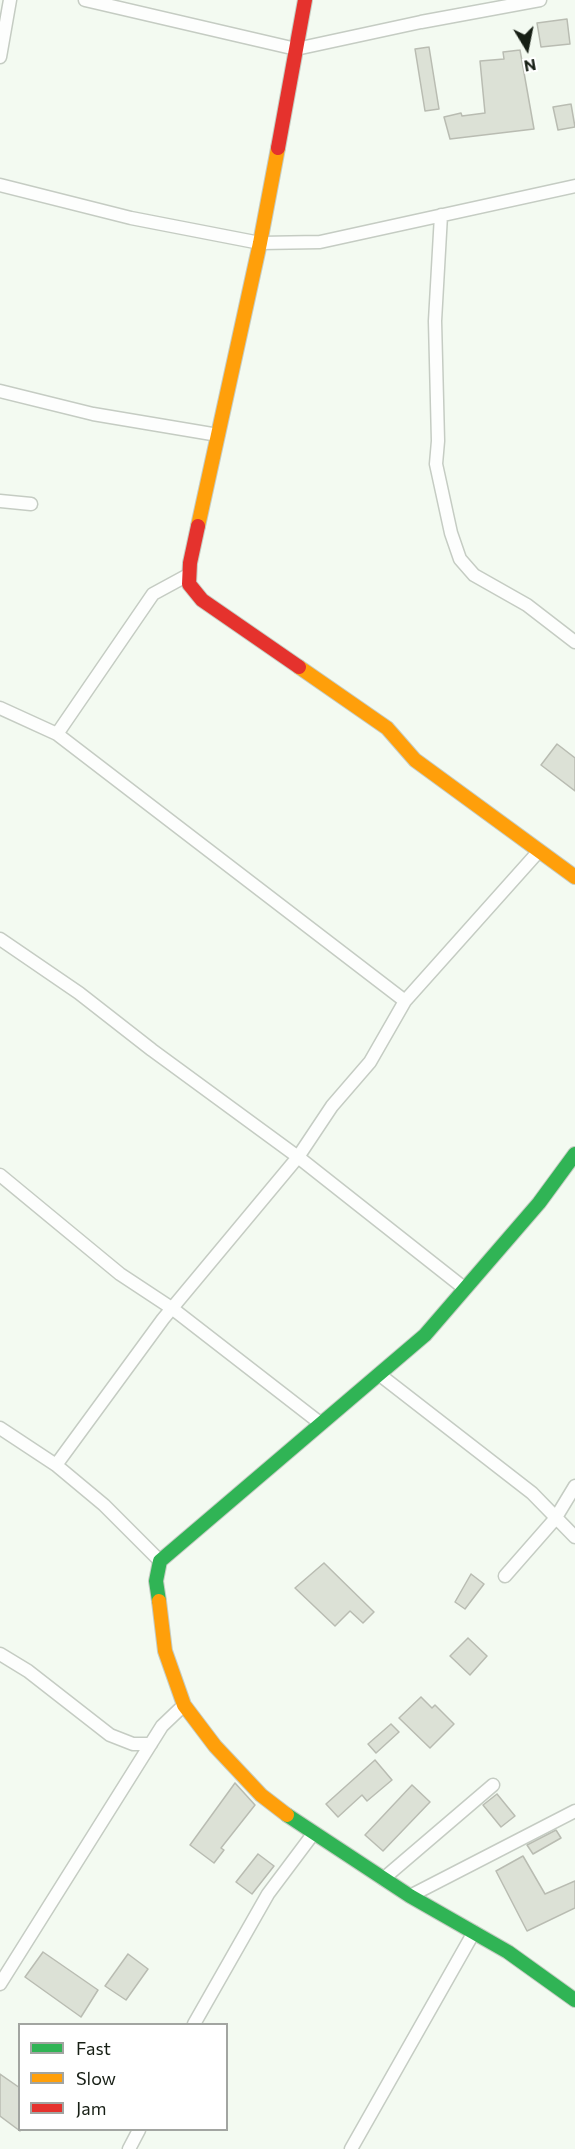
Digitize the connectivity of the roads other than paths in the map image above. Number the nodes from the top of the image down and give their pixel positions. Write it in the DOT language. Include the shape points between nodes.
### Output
graph roads {
  1 [pos="10,0"];
  2 [pos="85,0"];
  3 [pos="305,0"];
  4 [pos="540,0"];
  5 [pos="510,3"];
  6 [pos="296,49"];
  7 [pos="0,57"];
  8 [pos="0,185"];
  9 [pos="575,186"];
  10 [pos="441,215"];
  11 [pos="260,243"];
  12 [pos="0,391"];
  13 [pos="218,435"];
  14 [pos="0,501"];
  15 [pos="31,504"];
  16 [pos="188,575"];
  17 [pos="575,642"];
  18 [pos="0,708"];
  19 [pos="57,734"];
  20 [pos="539,851"];
  21 [pos="575,877"];
  22 [pos="0,939"];
  23 [pos="405,1001"];
  24 [pos="575,1154"];
  25 [pos="298,1157"];
  26 [pos="0,1175"];
  27 [pos="464,1288"];
  28 [pos="173,1309"];
  29 [pos="380,1376"];
  30 [pos="320,1423"];
  31 [pos="0,1428"];
  32 [pos="56,1465"];
  33 [pos="575,1486"];
  34 [pos="555,1519"];
  35 [pos="575,1538"];
  36 [pos="160,1561"];
  37 [pos="505,1576"];
  38 [pos="0,1654"];
  39 [pos="184,1705"];
  40 [pos="151,1744"];
  41 [pos="493,1785"];
  42 [pos="575,1811"];
  43 [pos="313,1834"];
  44 [pos="383,1879"];
  45 [pos="410,1896"];
  46 [pos="474,1932"];
  47 [pos="0,1984"];
  48 [pos="575,2000"];
  49 [pos="195,2023"];
  50 [pos="138,2131"];
  51 [pos="129,2149"];
  52 [pos="351,2149"];
  1 -- 7 [label="street"];
  2 -- 6 [label="street"];
  3 -- 6 [label="street"];
  4 -- 5 [label="street"];
  5 -- 6 [label="street"];
  6 -- 11 [label="street"];
  8 -- 11 [label="street" via="131,218"];
  9 -- 10 [label="street"];
  10 -- 11 [label="street" via="320,242"];
  10 -- 17 [label="street" via="435,321 436,464 451,533 460,559 474,575 527,605"];
  11 -- 13 [label="street"];
  12 -- 13 [label="street" via="93,414"];
  13 -- 16 [label="street"];
  14 -- 15 [label="street"];
  16 -- 19 [label="street" via="153,594"];
  16 -- 20 [label="street" via="189,584 202,600 387,728 415,760"];
  18 -- 19 [label="street"];
  19 -- 23 [label="street"];
  20 -- 21 [label="street"];
  20 -- 23 [label="street"];
  22 -- 25 [label="street" via="79,993"];
  23 -- 25 [label="street" via="370,1062 332,1106"];
  24 -- 27 [label="street" via="539,1203"];
  25 -- 27 [label="street"];
  25 -- 28 [label="street"];
  26 -- 28 [label="street" via="120,1274"];
  27 -- 29 [label="street" via="425,1335"];
  28 -- 30 [label="street"];
  28 -- 32 [label="street"];
  29 -- 30 [label="street"];
  29 -- 34 [label="street" via="532,1493"];
  30 -- 36 [label="street"];
  31 -- 32 [label="street"];
  32 -- 36 [label="street" via="104,1505"];
  33 -- 34 [label="street"];
  34 -- 35 [label="street"];
  34 -- 37 [label="street"];
  36 -- 39 [label="street" via="156,1581 165,1651"];
  38 -- 40 [label="street" via="110,1735 133,1744"];
  39 -- 40 [label="street" via="162,1726"];
  39 -- 43 [label="street" via="215,1746 261,1795"];
  40 -- 47 [label="street"];
  41 -- 44 [label="street"];
  42 -- 45 [label="street"];
  43 -- 44 [label="street"];
  43 -- 49 [label="street" via="268,1894"];
  44 -- 45 [label="street"];
  45 -- 46 [label="street"];
  46 -- 48 [label="street"];
  46 -- 52 [label="street"];
  50 -- 51 [label="street"];
}
